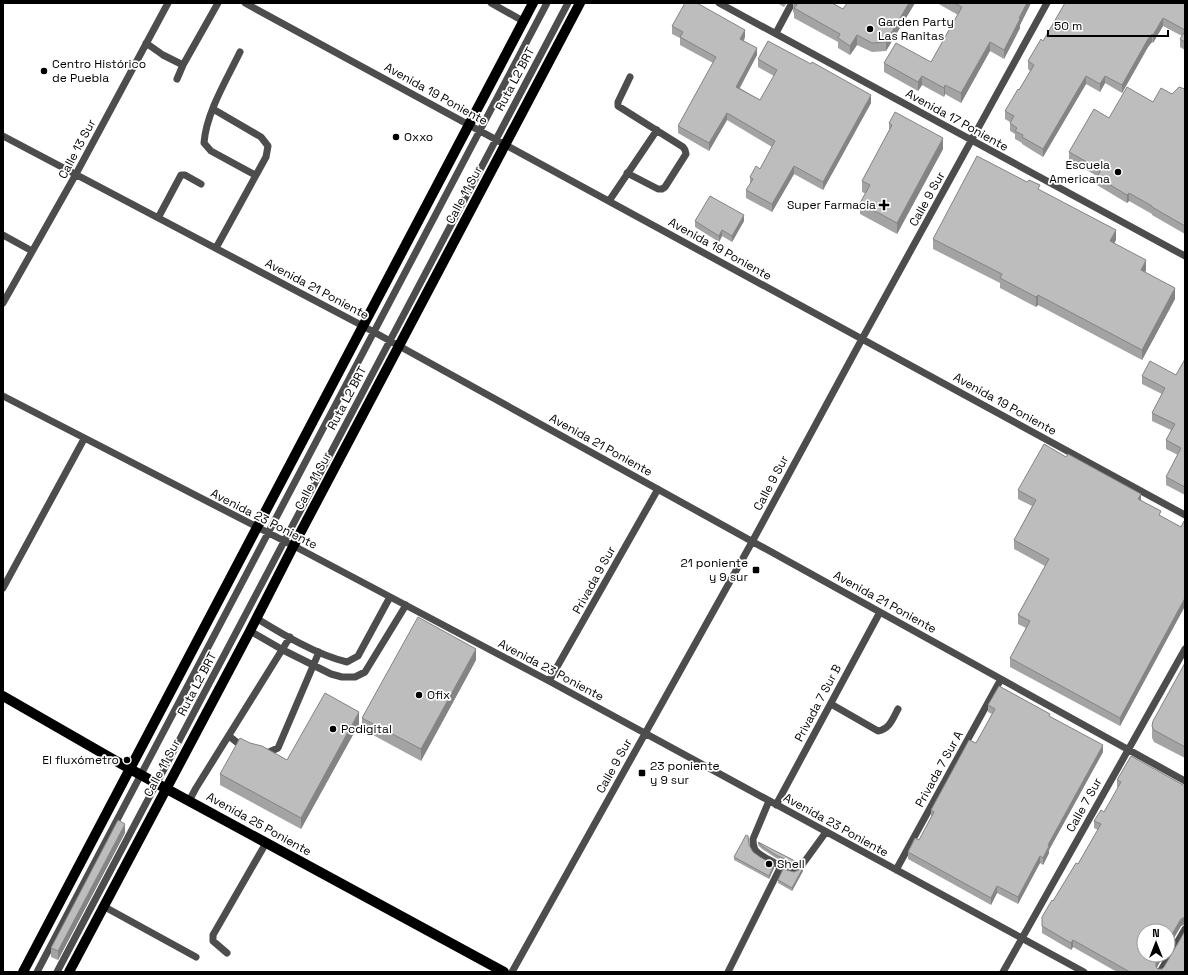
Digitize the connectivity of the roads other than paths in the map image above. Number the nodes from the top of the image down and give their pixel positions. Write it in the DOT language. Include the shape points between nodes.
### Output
graph roads {
  1 [pos="168,3"];
  2 [pos="218,3"];
  3 [pos="245,3"];
  4 [pos="491,3"];
  5 [pos="533,3"];
  6 [pos="547,3"];
  7 [pos="568,3"];
  8 [pos="580,3"];
  9 [pos="719,3"];
  10 [pos="792,3"];
  11 [pos="1047,3"];
  12 [pos="523,21"];
  13 [pos="776,33"];
  14 [pos="146,43"];
  15 [pos="240,52"];
  16 [pos="183,65"];
  17 [pos="630,77"];
  18 [pos="177,79"];
  19 [pos="213,109"];
  20 [pos="469,124"];
  21 [pos="657,130"];
  22 [pos="480,131"];
  23 [pos="3,136"];
  24 [pos="496,139"];
  25 [pos="972,140"];
  26 [pos="506,144"];
  27 [pos="626,173"];
  28 [pos="76,174"];
  29 [pos="255,175"];
  30 [pos="201,184"];
  31 [pos="608,201"];
  32 [pos="158,218"];
  33 [pos="3,235"];
  34 [pos="216,248"];
  35 [pos="32,251"];
  36 [pos="1185,256"];
  37 [pos="3,303"];
  38 [pos="363,326"];
  39 [pos="374,332"];
  40 [pos="862,339"];
  41 [pos="390,341"];
  42 [pos="399,346"];
  43 [pos="3,396"];
  44 [pos="84,439"];
  45 [pos="658,489"];
  46 [pos="1185,515"];
  47 [pos="258,528"];
  48 [pos="269,533"];
  49 [pos="285,541"];
  50 [pos="752,542"];
  51 [pos="294,546"];
  52 [pos="3,588"];
  53 [pos="390,597"];
  54 [pos="406,605"];
  55 [pos="880,612"];
  56 [pos="256,618"];
  57 [pos="250,631"];
  58 [pos="290,637"];
  59 [pos="283,650"];
  60 [pos="1185,650"];
  61 [pos="319,652"];
  62 [pos="314,666"];
  63 [pos="1001,679"];
  64 [pos="549,681"];
  65 [pos="3,696"];
  66 [pos="831,704"];
  67 [pos="898,709"];
  68 [pos="645,734"];
  69 [pos="229,736"];
  70 [pos="1128,749"];
  71 [pos="130,769"];
  72 [pos="141,775"];
  73 [pos="1185,781"];
  74 [pos="161,786"];
  75 [pos="190,801"];
  76 [pos="769,801"];
  77 [pos="776,805"];
  78 [pos="826,832"];
  79 [pos="266,843"];
  80 [pos="782,866"];
  81 [pos="896,870"];
  82 [pos="103,906"];
  83 [pos="1185,928"];
  84 [pos="1022,938"];
  85 [pos="227,953"];
  86 [pos="196,957"];
  87 [pos="23,972"];
  88 [pos="38,972"];
  89 [pos="57,972"];
  90 [pos="69,972"];
  91 [pos="504,972"];
  92 [pos="512,972"];
  93 [pos="728,972"];
  94 [pos="1003,972"];
  95 [pos="1084,972"];
  96 [pos="1160,972"];
  1 -- 14 [label="street, Calle 13 Sur"];
  2 -- 16 [label="street"];
  3 -- 20 [label="street, Avenida 19 Poniente"];
  4 -- 12 [label="street"];
  5 -- 12 [label="main road"];
  6 -- 22 [label="street, Ruta L2 BRT"];
  7 -- 24 [label="street, Ruta L2 BRT"];
  8 -- 26 [label="main road, Calle 11 Sur"];
  9 -- 13 [label="street, Avenida 17 Poniente"];
  10 -- 13 [label="street"];
  11 -- 25 [label="street, Calle 9 Sur"];
  12 -- 20 [label="main road"];
  13 -- 25 [label="street, Avenida 17 Poniente"];
  14 -- 16 [label="street"];
  14 -- 28 [label="street, Calle 13 Sur"];
  15 -- 19 [label="street"];
  16 -- 18 [label="street"];
  17 -- 21 [label="street" via="618,106"];
  19 -- 29 [label="street" via="204,134 204,143 211,151"];
  19 -- 29 [label="street" via="261,137 268,146 266,157"];
  20 -- 22 [label="street, Avenida 19 Poniente"];
  20 -- 38 [label="main road"];
  21 -- 27 [label="street"];
  21 -- 27 [label="street" via="683,147 686,154 665,187 658,189"];
  22 -- 24 [label="street, Avenida 19 Poniente"];
  22 -- 39 [label="street, Ruta L2 BRT"];
  23 -- 28 [label="street, Avenida 21 Poniente"];
  24 -- 26 [label="street, Avenida 19 Poniente"];
  24 -- 41 [label="street, Ruta L2 BRT"];
  25 -- 36 [label="street, Avenida 17 Poniente"];
  25 -- 40 [label="street, Calle 9 Sur"];
  26 -- 31 [label="street, Avenida 19 Poniente"];
  26 -- 42 [label="main road, Calle 11 Sur"];
  27 -- 31 [label="street"];
  28 -- 32 [label="street, Avenida 21 Poniente"];
  28 -- 35 [label="street, Calle 13 Sur"];
  29 -- 34 [label="street"];
  30 -- 32 [label="street" via="181,175"];
  31 -- 40 [label="street, Avenida 19 Poniente"];
  32 -- 34 [label="street, Avenida 21 Poniente"];
  33 -- 35 [label="street"];
  34 -- 38 [label="street, Avenida 21 Poniente"];
  35 -- 37 [label="street, Calle 13 Sur"];
  38 -- 39 [label="street, Avenida 21 Poniente"];
  38 -- 47 [label="main road"];
  39 -- 41 [label="street, Avenida 21 Poniente"];
  39 -- 48 [label="street, Ruta L2 BRT"];
  40 -- 46 [label="street, Avenida 19 Poniente"];
  40 -- 50 [label="street, Calle 9 Sur"];
  41 -- 42 [label="street, Avenida 21 Poniente"];
  41 -- 49 [label="street, Ruta L2 BRT"];
  42 -- 45 [label="street, Avenida 21 Poniente"];
  42 -- 51 [label="main road, Calle 11 Sur"];
  43 -- 44 [label="street, Avenida 23 Poniente"];
  44 -- 47 [label="street, Avenida 23 Poniente"];
  44 -- 52 [label="street"];
  45 -- 50 [label="street, Avenida 21 Poniente"];
  45 -- 64 [label="street, Privada 9 Sur"];
  47 -- 48 [label="street, Avenida 23 Poniente"];
  47 -- 71 [label="main road"];
  48 -- 49 [label="street, Avenida 23 Poniente"];
  48 -- 72 [label="street, Ruta L2 BRT"];
  49 -- 51 [label="street, Avenida 23 Poniente"];
  49 -- 74 [label="street, Ruta L2 BRT"];
  50 -- 55 [label="street, Avenida 21 Poniente"];
  50 -- 68 [label="street, Calle 9 Sur"];
  51 -- 53 [label="street, Avenida 23 Poniente"];
  51 -- 56 [label="main road, Calle 11 Sur"];
  53 -- 54 [label="street, Avenida 23 Poniente"];
  53 -- 61 [label="street" via="358,656 347,662"];
  54 -- 62 [label="street" via="365,672 355,677 342,677"];
  54 -- 64 [label="street, Avenida 23 Poniente"];
  55 -- 63 [label="street, Avenida 21 Poniente"];
  55 -- 66 [label="street, Privada 7 Sur B"];
  56 -- 57 [label="main road, Calle 11 Sur"];
  56 -- 58 [label="street"];
  57 -- 59 [label="street"];
  57 -- 74 [label="main road, Calle 11 Sur"];
  58 -- 59 [label="street"];
  58 -- 61 [label="street"];
  59 -- 62 [label="street"];
  59 -- 69 [label="street"];
  60 -- 70 [label="street, Calle 7 Sur"];
  61 -- 62 [label="street"];
  62 -- 69 [label="street" via="278,748 267,753 254,751"];
  63 -- 70 [label="street, Avenida 21 Poniente"];
  63 -- 81 [label="street, Privada 7 Sur A"];
  64 -- 68 [label="street, Avenida 23 Poniente"];
  65 -- 71 [label="main road, Avenida 25 Poniente"];
  66 -- 67 [label="street" via="878,731 888,727"];
  66 -- 77 [label="street, Privada 7 Sur B"];
  68 -- 76 [label="street, Avenida 23 Poniente"];
  68 -- 92 [label="street, Calle 9 Sur"];
  69 -- 75 [label="street"];
  70 -- 73 [label="street, Avenida 21 Poniente"];
  70 -- 84 [label="street, Calle 7 Sur"];
  71 -- 72 [label="main road, Avenida 25 Poniente"];
  71 -- 87 [label="main road"];
  72 -- 74 [label="main road, Avenida 25 Poniente"];
  72 -- 88 [label="street, Ruta L2 BRT"];
  74 -- 75 [label="main road, Avenida 25 Poniente"];
  74 -- 82 [label="main road, Calle 11 Sur"];
  74 -- 89 [label="street, Ruta L2 BRT"];
  75 -- 79 [label="main road, Avenida 25 Poniente"];
  76 -- 77 [label="street, Avenida 23 Poniente"];
  76 -- 80 [label="street" via="753,839 753,845 759,854"];
  77 -- 78 [label="street, Avenida 23 Poniente"];
  78 -- 80 [label="street" via="797,869"];
  78 -- 81 [label="street, Avenida 23 Poniente"];
  79 -- 85 [label="street" via="213,935 213,941"];
  79 -- 91 [label="main road, Avenida 25 Poniente"];
  80 -- 93 [label="street"];
  81 -- 84 [label="street, Avenida 23 Poniente"];
  82 -- 86 [label="street"];
  82 -- 90 [label="main road, Calle 11 Sur"];
  83 -- 96 [label="street"];
  84 -- 94 [label="street, Calle 7 Sur"];
  84 -- 95 [label="street, Avenida 23 Poniente"];
}
